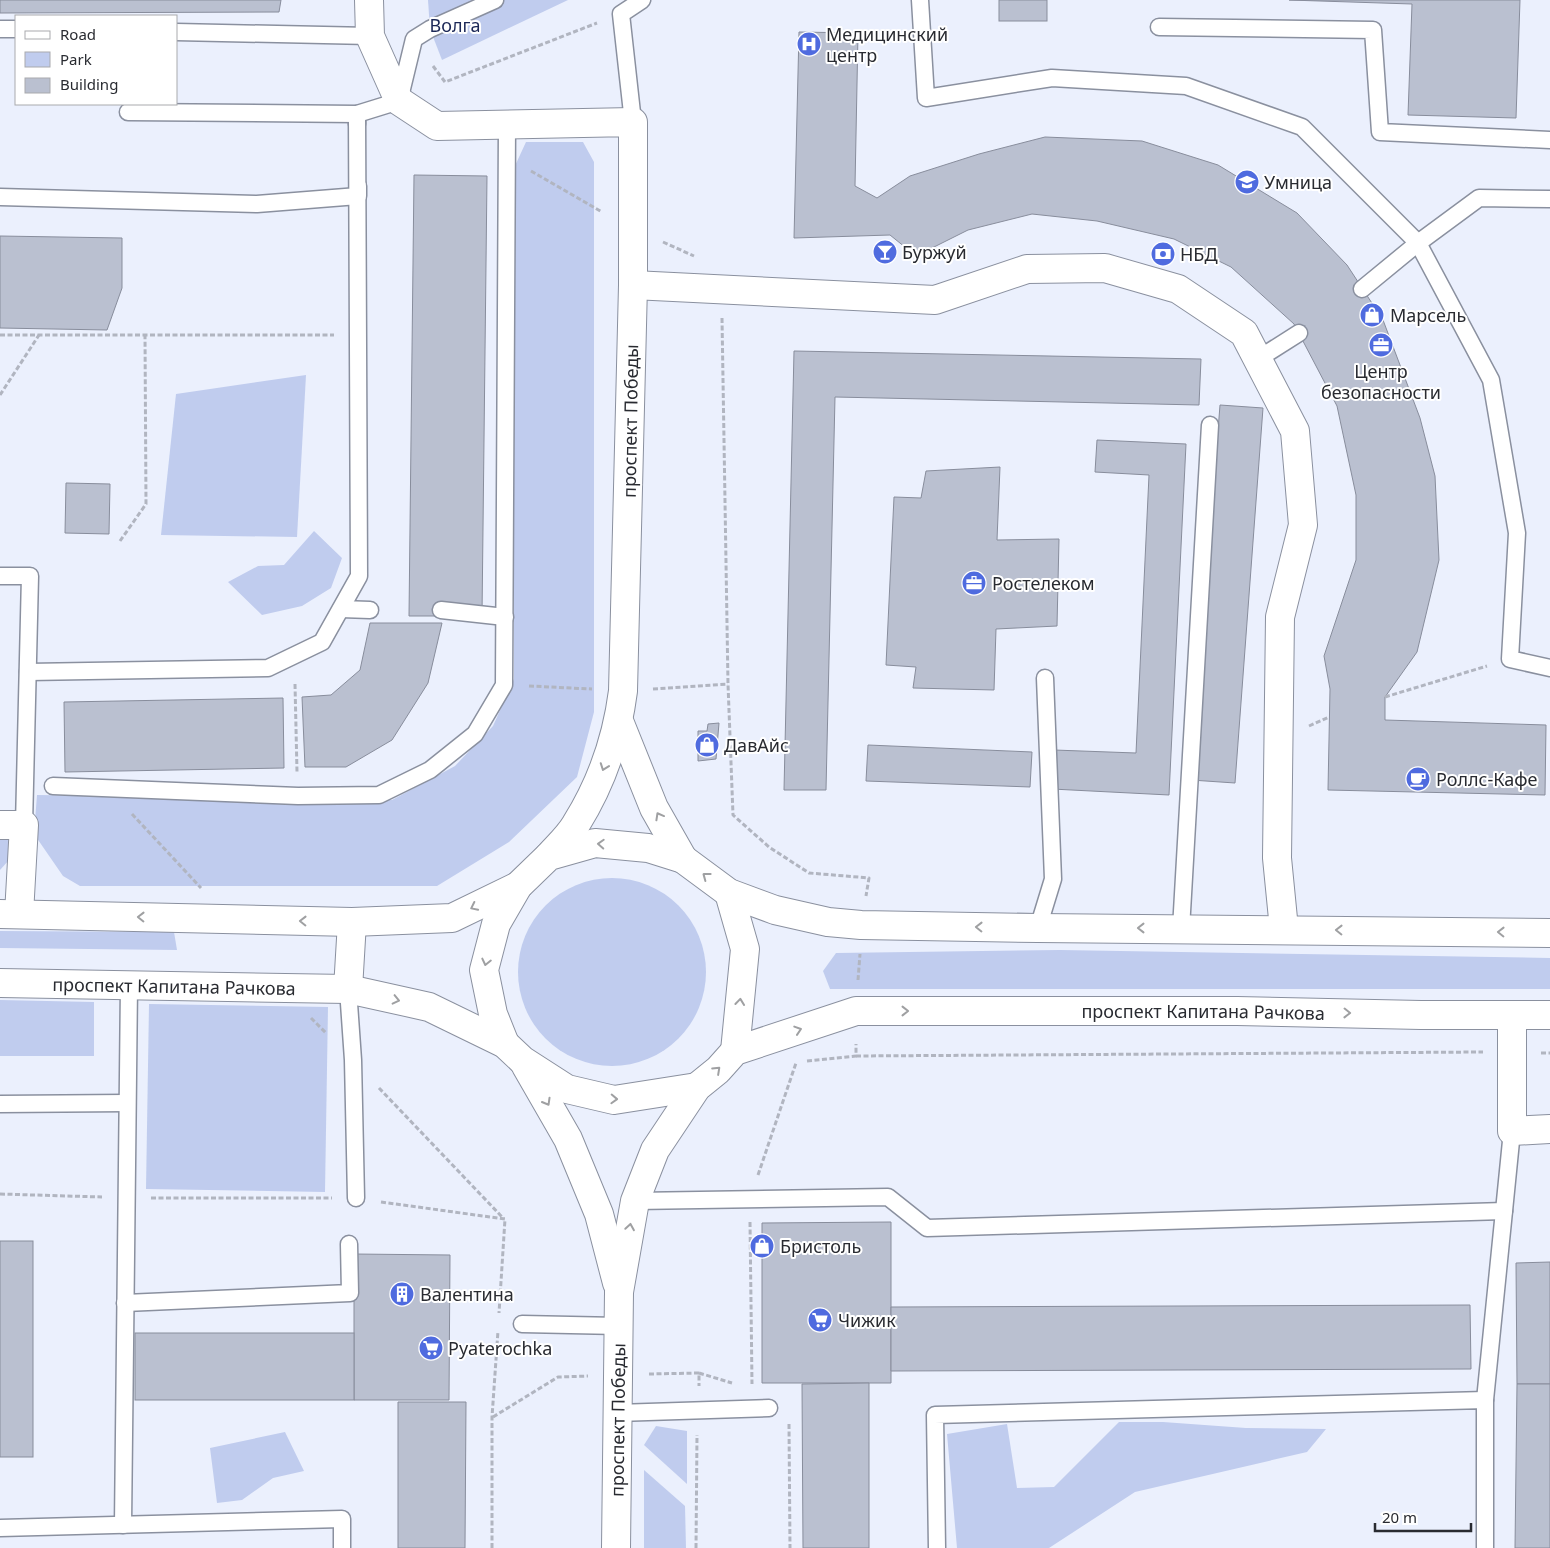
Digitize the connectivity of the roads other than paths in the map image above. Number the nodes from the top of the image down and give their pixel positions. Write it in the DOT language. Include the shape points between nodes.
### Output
graph roads {
  1 [pos="369,0"];
  2 [pos="495,0"];
  3 [pos="642,0"];
  4 [pos="920,0"];
  5 [pos="1160,27"];
  6 [pos="0,29"];
  7 [pos="15,29"];
  8 [pos="178,32"];
  9 [pos="370,36"];
  10 [pos="398,101"];
  11 [pos="128,112"];
  12 [pos="357,114"];
  13 [pos="633,122"];
  14 [pos="507,125"];
  15 [pos="1550,140"];
  16 [pos="358,196"];
  17 [pos="0,198"];
  18 [pos="1550,198"];
  19 [pos="1418,243"];
  20 [pos="633,285"];
  21 [pos="1362,289"];
  22 [pos="1299,333"];
  23 [pos="1258,358"];
  24 [pos="1210,425"];
  25 [pos="0,576"];
  26 [pos="341,609"];
  27 [pos="370,610"];
  28 [pos="441,610"];
  29 [pos="505,617"];
  30 [pos="1550,668"];
  31 [pos="28,672"];
  32 [pos="1045,678"];
  33 [pos="619,720"];
  34 [pos="52,786"];
  35 [pos="12,825"];
  36 [pos="549,856"];
  37 [pos="682,859"];
  38 [pos="518,886"];
  39 [pos="729,893"];
  40 [pos="9,914"];
  41 [pos="352,922"];
  42 [pos="1038,928"];
  43 [pos="1181,929"];
  44 [pos="1284,930"];
  45 [pos="1550,933"];
  46 [pos="0,983"];
  47 [pos="129,985"];
  48 [pos="348,989"];
  49 [pos="1512,1015"];
  50 [pos="1550,1015"];
  51 [pos="735,1051"];
  52 [pos="514,1052"];
  53 [pos="697,1087"];
  54 [pos="127,1103"];
  55 [pos="0,1104"];
  56 [pos="1550,1129"];
  57 [pos="1512,1131"];
  58 [pos="356,1198"];
  59 [pos="634,1201"];
  60 [pos="1504,1211"];
  61 [pos="349,1244"];
  62 [pos="619,1292"];
  63 [pos="125,1303"];
  64 [pos="522,1324"];
  65 [pos="619,1326"];
  66 [pos="1485,1400"];
  67 [pos="769,1408"];
  68 [pos="617,1413"];
  69 [pos="123,1525"];
  70 [pos="0,1528"];
  71 [pos="342,1548"];
  72 [pos="616,1548"];
  73 [pos="937,1548"];
  74 [pos="1485,1548"];
  1 -- 9 [label="street"];
  2 -- 10 [label="lane" via="414,39"];
  3 -- 13 [label="lane" via="621,14"];
  4 -- 19 [label="lane" via="926,98 1052,78 1186,86 1302,128"];
  5 -- 15 [label="lane" via="1373,30 1380,132"];
  6 -- 7 [label="lane"];
  8 -- 9 [label="lane"];
  9 -- 10 [label="street"];
  10 -- 12 [label="lane"];
  10 -- 14 [label="street" via="437,126"];
  11 -- 12 [label="lane"];
  12 -- 16 [label="lane"];
  13 -- 14 [label="street"];
  13 -- 20 [label="street, проспект Победы"];
  14 -- 29 [label="lane"];
  16 -- 17 [label="lane" via="258,204"];
  16 -- 26 [label="lane" via="359,576"];
  18 -- 19 [label="lane" via="1479,198"];
  19 -- 21 [label="lane"];
  19 -- 30 [label="lane" via="1491,380 1517,533 1510,659"];
  20 -- 23 [label="street" via="935,300 1027,269 1105,268 1178,289 1244,333"];
  20 -- 33 [label="street, проспект Победы" via="623,691"];
  22 -- 23 [label="lane"];
  23 -- 44 [label="street" via="1296,431 1303,525 1280,617 1277,858"];
  24 -- 43 [label="lane"];
  25 -- 31 [label="lane" via="30,576"];
  26 -- 27 [label="lane"];
  26 -- 31 [label="lane" via="322,642 268,668"];
  28 -- 29 [label="lane"];
  29 -- 34 [label="lane" via="504,685 475,734 430,770 379,795 298,796"];
  31 -- 35 [label="lane"];
  32 -- 42 [label="lane" via="1053,879"];
  33 -- 36 [label="street, проспект Победы, one-way" via="603,771 576,825"];
  37 -- 33 [label="street, one-way" via="654,808"];
  35 -- 40 [label="street"];
  37 -- 36 [label="street, one-way" via="648,848 595,842"];
  36 -- 38 [label="street, проспект Победы"];
  39 -- 37 [label="street, one-way"];
  38 -- 41 [label="street, one-way" via="452,918"];
  38 -- 52 [label="street, one-way" via="496,924 484,970 493,1014"];
  42 -- 39 [label="street, one-way" via="828,922 775,910"];
  51 -- 39 [label="street, one-way" via="745,949"];
  41 -- 40 [label="street, one-way"];
  41 -- 48 [label="street"];
  43 -- 42 [label="street, one-way"];
  43 -- 44 [label="street"];
  45 -- 44 [label="street, one-way"];
  46 -- 47 [label="street, проспект Капитана Рачкова"];
  47 -- 48 [label="street, проспект Капитана Рачкова"];
  47 -- 54 [label="lane"];
  48 -- 52 [label="street, проспект Капитана Рачкова, one-way" via="429,1008"];
  48 -- 58 [label="lane"];
  49 -- 50 [label="street, проспект Капитана Рачкова"];
  51 -- 49 [label="street, проспект Капитана Рачкова, one-way" via="856,1011"];
  49 -- 57 [label="street"];
  53 -- 51 [label="street, one-way"];
  52 -- 53 [label="street, проспект Капитана Рачкова, one-way" via="567,1089 614,1100"];
  52 -- 62 [label="street, one-way" via="568,1139 599,1214"];
  53 -- 59 [label="street" via="655,1150"];
  54 -- 55 [label="lane"];
  54 -- 63 [label="lane"];
  56 -- 57 [label="street"];
  57 -- 60 [label="lane"];
  59 -- 60 [label="lane" via="888,1197 927,1228"];
  62 -- 59 [label="street, one-way"];
  60 -- 66 [label="lane"];
  61 -- 63 [label="lane" via="350,1294"];
  62 -- 65 [label="street, проспект Победы"];
  63 -- 69 [label="lane"];
  64 -- 65 [label="lane"];
  65 -- 68 [label="street, проспект Победы"];
  66 -- 73 [label="lane" via="935,1415"];
  66 -- 74 [label="lane"];
  67 -- 68 [label="lane"];
  68 -- 72 [label="street, проспект Победы"];
  69 -- 70 [label="lane"];
  69 -- 71 [label="lane" via="342,1519"];
}
